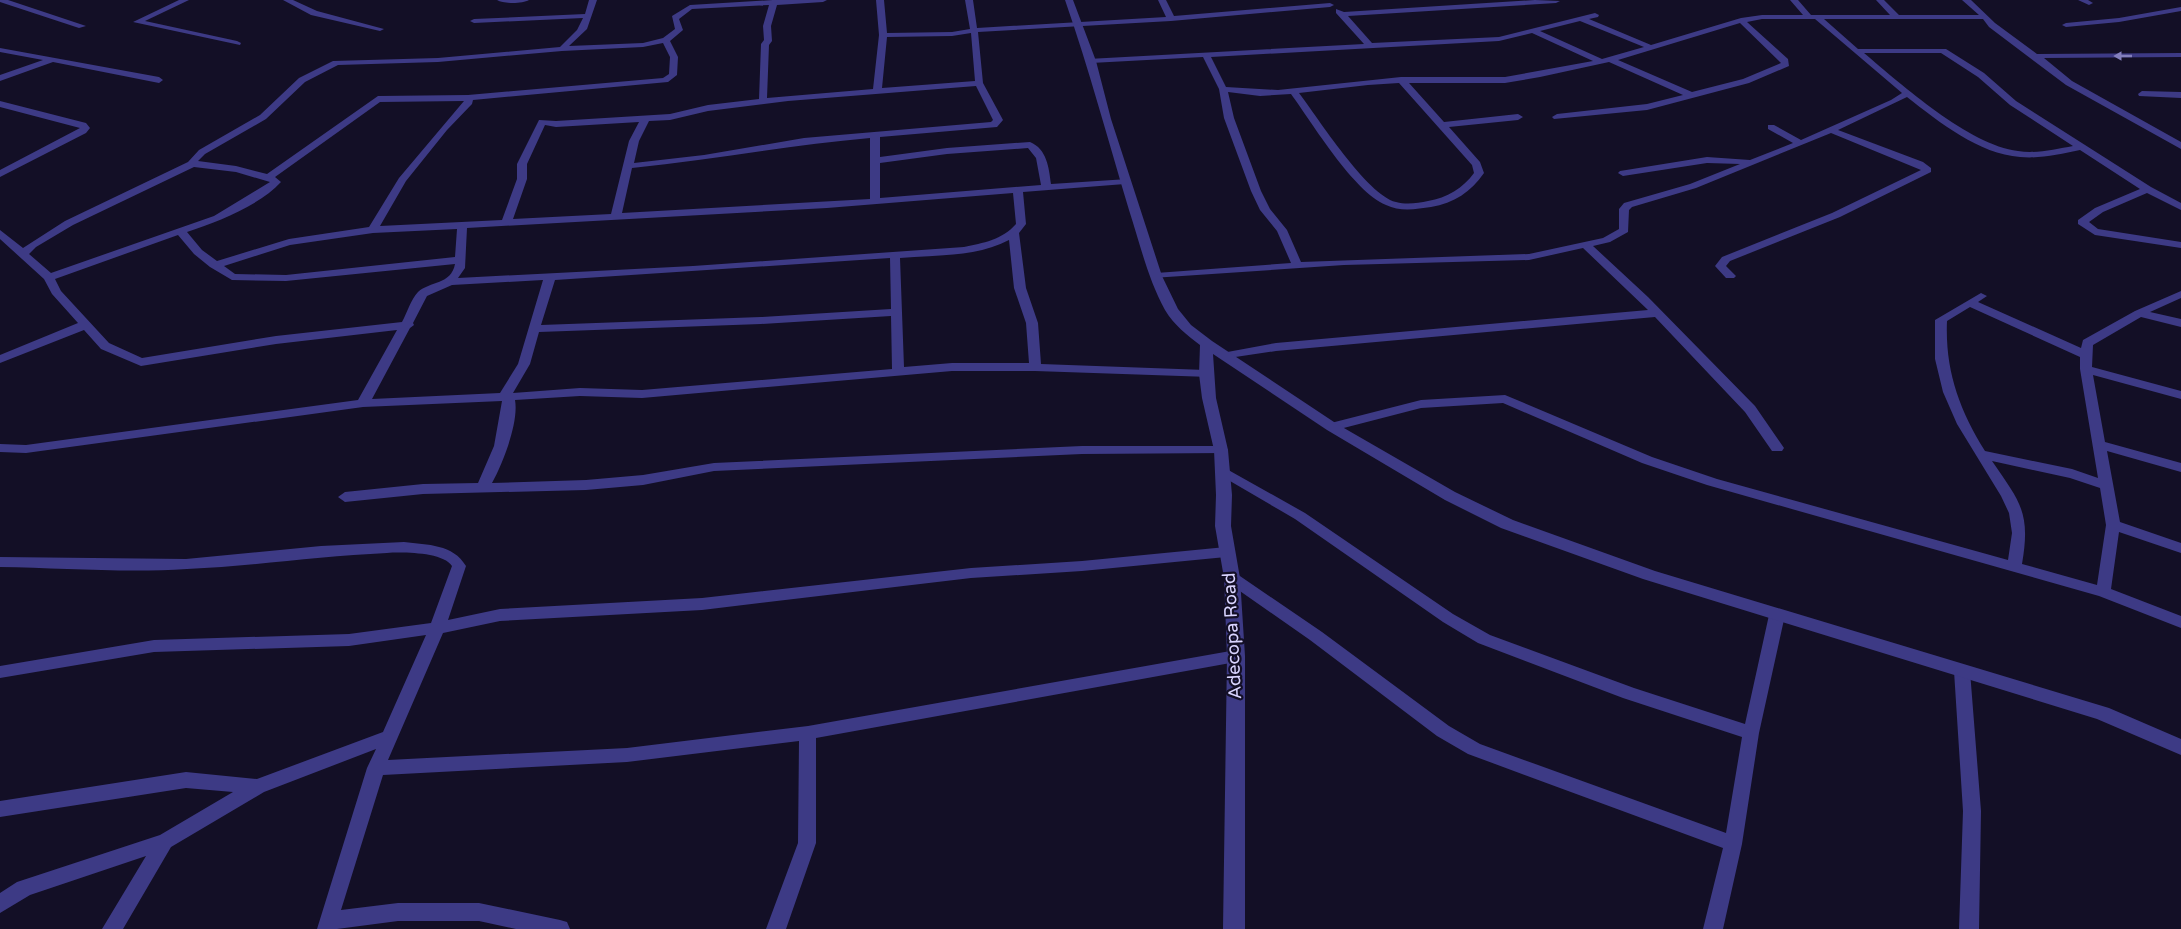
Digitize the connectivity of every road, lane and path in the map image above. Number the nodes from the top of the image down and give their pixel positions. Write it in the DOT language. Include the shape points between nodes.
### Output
graph roads {
  1 [pos="0,0"];
  2 [pos="185,0"];
  3 [pos="287,0"];
  4 [pos="501,0"];
  5 [pos="525,0"];
  6 [pos="593,0"];
  7 [pos="823,0"];
  8 [pos="880,0"];
  9 [pos="969,0"];
  10 [pos="1069,0"];
  11 [pos="1162,0"];
  12 [pos="1416,0"];
  13 [pos="1794,0"];
  14 [pos="1880,0"];
  15 [pos="1966,0"];
  16 [pos="791,1"];
  17 [pos="1556,1"];
  18 [pos="171,2"];
  19 [pos="774,2"];
  20 [pos="1328,2"];
  21 [pos="689,3"];
  22 [pos="2179,5"];
  23 [pos="1425,9"];
  24 [pos="1343,14"];
  25 [pos="1595,15"];
  26 [pos="586,16"];
  27 [pos="1813,17"];
  28 [pos="1897,17"];
  29 [pos="1986,17"];
  30 [pos="1171,19"];
  31 [pos="1582,19"];
  32 [pos="1741,20"];
  33 [pos="474,21"];
  34 [pos="1078,24"];
  35 [pos="2066,25"];
  36 [pos="82,26"];
  37 [pos="380,28"];
  38 [pos="975,30"];
  39 [pos="1535,32"];
  40 [pos="883,35"];
  41 [pos="666,40"];
  42 [pos="237,43"];
  43 [pos="1369,45"];
  44 [pos="1650,46"];
  45 [pos="562,49"];
  46 [pos="0,50"];
  47 [pos="1856,51"];
  48 [pos="1206,55"];
  49 [pos="2181,55"];
  50 [pos="2034,56"];
  51 [pos="52,60"];
  52 [pos="1091,61"];
  53 [pos="1607,61"];
  54 [pos="0,78"];
  55 [pos="159,80"];
  56 [pos="1401,80"];
  57 [pos="979,83"];
  58 [pos="1223,89"];
  59 [pos="876,90"];
  60 [pos="1294,92"];
  61 [pos="1908,93"];
  62 [pos="2142,94"];
  63 [pos="2181,95"];
  64 [pos="1694,96"];
  65 [pos="468,98"];
  66 [pos="763,101"];
  67 [pos="0,104"];
  68 [pos="1518,117"];
  69 [pos="1557,117"];
  70 [pos="645,119"];
  71 [pos="1443,125"];
  72 [pos="1771,127"];
  73 [pos="1831,130"];
  74 [pos="875,136"];
  75 [pos="1801,143"];
  76 [pos="2179,143"];
  77 [pos="2081,147"];
  78 [pos="875,161"];
  79 [pos="1751,161"];
  80 [pos="192,164"];
  81 [pos="628,166"];
  82 [pos="1623,173"];
  83 [pos="0,174"];
  84 [pos="270,177"];
  85 [pos="1125,181"];
  86 [pos="1046,187"];
  87 [pos="2146,189"];
  88 [pos="1018,190"];
  89 [pos="875,201"];
  90 [pos="2181,207"];
  91 [pos="616,215"];
  92 [pos="506,224"];
  93 [pos="462,226"];
  94 [pos="373,230"];
  95 [pos="181,232"];
  96 [pos="0,233"];
  97 [pos="1014,234"];
  98 [pos="1585,244"];
  99 [pos="2181,245"];
  100 [pos="24,253"];
  101 [pos="895,256"];
  102 [pos="461,260"];
  103 [pos="214,265"];
  104 [pos="1297,265"];
  105 [pos="1156,276"];
  106 [pos="1730,276"];
  107 [pos="49,277"];
  108 [pos="550,277"];
  109 [pos="450,282"];
  110 [pos="2181,294"];
  111 [pos="896,312"];
  112 [pos="1657,313"];
  113 [pos="2139,313"];
  114 [pos="2181,323"];
  115 [pos="87,324"];
  116 [pos="408,325"];
  117 [pos="536,329"];
  118 [pos="1207,344"];
  119 [pos="2087,355"];
  120 [pos="1226,356"];
  121 [pos="0,359"];
  122 [pos="1035,367"];
  123 [pos="2086,369"];
  124 [pos="898,370"];
  125 [pos="1206,374"];
  126 [pos="2181,395"];
  127 [pos="506,396"];
  128 [pos="363,403"];
  129 [pos="1332,427"];
  130 [pos="2100,445"];
  131 [pos="0,448"];
  132 [pos="1777,448"];
  133 [pos="1221,450"];
  134 [pos="1981,454"];
  135 [pos="2181,468"];
  136 [pos="1223,471"];
  137 [pos="2106,485"];
  138 [pos="482,488"];
  139 [pos="345,496"];
  140 [pos="2113,525"];
  141 [pos="2181,548"];
  142 [pos="1226,552"];
  143 [pos="0,562"];
  144 [pos="2014,568"];
  145 [pos="1232,578"];
  146 [pos="2103,592"];
  147 [pos="1777,615"];
  148 [pos="2181,622"];
  149 [pos="437,628"];
  150 [pos="1236,656"];
  151 [pos="1962,670"];
  152 [pos="0,672"];
  153 [pos="808,733"];
  154 [pos="1751,733"];
  155 [pos="388,738"];
  156 [pos="2181,747"];
  157 [pos="376,768"];
  158 [pos="258,787"];
  159 [pos="0,809"];
  160 [pos="165,842"];
  161 [pos="1733,844"];
  162 [pos="0,904"];
  163 [pos="327,925"];
  164 [pos="112,929"];
  165 [pos="560,929"];
  166 [pos="776,929"];
  167 [pos="1234,929"];
  168 [pos="1713,929"];
  169 [pos="1969,929"];
  1 -- 36 [label="street"];
  2 -- 18 [label="street"];
  3 -- 37 [label="street" via="314,14"];
  4 -- 5 [label="street"];
  6 -- 26 [label="street"];
  7 -- 16 [label="street"];
  8 -- 40 [label="street"];
  9 -- 38 [label="street"];
  10 -- 34 [label="street"];
  11 -- 30 [label="street"];
  12 -- 23 [label="street"];
  13 -- 27 [label="street"];
  14 -- 28 [label="street"];
  15 -- 29 [label="street"];
  16 -- 19 [label="street"];
  17 -- 23 [label="street"];
  18 -- 42 [label="street" via="137,22"];
  19 -- 21 [label="street"];
  19 -- 66 [label="street" via="765,44"];
  20 -- 24 [label="street"];
  20 -- 30 [label="street"];
  21 -- 41 [label="street" via="675,18 680,30"];
  22 -- 35 [label="street" via="2119,20"];
  23 -- 24 [label="street"];
  24 -- 43 [label="street"];
  25 -- 31 [label="street"];
  26 -- 33 [label="street"];
  26 -- 45 [label="street" via="580,32"];
  27 -- 28 [label="street"];
  27 -- 32 [label="street"];
  27 -- 47 [label="street"];
  28 -- 29 [label="street"];
  29 -- 50 [label="street"];
  30 -- 34 [label="street"];
  31 -- 39 [label="street"];
  31 -- 44 [label="street"];
  32 -- 44 [label="street"];
  32 -- 64 [label="street" via="1786,64"];
  34 -- 38 [label="street"];
  34 -- 52 [label="street"];
  38 -- 40 [label="street"];
  38 -- 57 [label="street"];
  39 -- 43 [label="street" via="1499,39"];
  39 -- 53 [label="street"];
  40 -- 59 [label="street"];
  41 -- 45 [label="street"];
  41 -- 65 [label="street" via="675,62 673,75 665,80"];
  43 -- 48 [label="street"];
  44 -- 53 [label="street"];
  45 -- 80 [label="street" via="438,60 336,63 290,88 273,109 202,152"];
  46 -- 51 [label="street"];
  47 -- 61 [label="street"];
  47 -- 77 [label="street" via="1943,51"];
  48 -- 52 [label="street"];
  48 -- 58 [label="street"];
  49 -- 50 [label="street, one-way"];
  50 -- 76 [label="street" via="2079,90"];
  51 -- 54 [label="street"];
  51 -- 55 [label="street"];
  52 -- 85 [label="street"];
  53 -- 56 [label="street" via="1506,80"];
  53 -- 64 [label="street"];
  56 -- 60 [label="street"];
  56 -- 71 [label="street"];
  57 -- 59 [label="street"];
  57 -- 74 [label="street" via="998,120 994,125"];
  58 -- 60 [label="street" via="1246,93"];
  58 -- 104 [label="street" via="1228,118 1256,191 1265,210 1282,230"];
  59 -- 66 [label="street"];
  60 -- 71 [label="street" via="1360,178 1383,200 1396,205 1444,201 1479,173 1477,164"];
  61 -- 73 [label="street"];
  61 -- 77 [label="street" via="1962,130 2002,151 2048,153"];
  62 -- 63 [label="street"];
  64 -- 69 [label="street" via="1647,107"];
  65 -- 84 [label="street" via="378,99"];
  65 -- 94 [label="street" via="469,102 402,180"];
  66 -- 70 [label="street"];
  67 -- 83 [label="street" via="85,128"];
  68 -- 71 [label="street"];
  70 -- 81 [label="street"];
  70 -- 92 [label="street" via="542,122 522,164 522,179"];
  72 -- 75 [label="street"];
  73 -- 75 [label="street"];
  73 -- 106 [label="street" via="1928,170 1836,215 1726,260 1720,266"];
  74 -- 78 [label="street"];
  74 -- 81 [label="street" via="804,141"];
  75 -- 79 [label="street"];
  77 -- 87 [label="street"];
  78 -- 86 [label="street" via="1030,145 1042,159"];
  78 -- 89 [label="street"];
  79 -- 82 [label="street" via="1707,160"];
  79 -- 98 [label="street" via="1693,186 1628,205 1624,210 1624,230 1606,240"];
  80 -- 84 [label="street"];
  80 -- 100 [label="street" via="69,223"];
  81 -- 91 [label="street"];
  84 -- 95 [label="street" via="276,182 265,191 218,218"];
  85 -- 86 [label="street"];
  85 -- 105 [label="street"];
  86 -- 88 [label="street"];
  87 -- 90 [label="street"];
  87 -- 99 [label="street" via="2082,222 2095,232"];
  88 -- 89 [label="street"];
  88 -- 97 [label="street" via="1021,224"];
  89 -- 91 [label="street"];
  91 -- 92 [label="street"];
  92 -- 93 [label="street"];
  93 -- 94 [label="street"];
  93 -- 102 [label="street"];
  94 -- 103 [label="street" via="289,242"];
  95 -- 103 [label="street"];
  95 -- 107 [label="street"];
  96 -- 100 [label="street"];
  97 -- 101 [label="street" via="964,250"];
  97 -- 122 [label="street" via="1020,288 1032,323"];
  98 -- 104 [label="street" via="1529,257"];
  98 -- 112 [label="street"];
  100 -- 107 [label="street"];
  101 -- 108 [label="street"];
  101 -- 111 [label="street"];
  102 -- 103 [label="street" via="270,278 232,278"];
  102 -- 109 [label="street"];
  104 -- 105 [label="street"];
  105 -- 118 [label="street" via="1172,310 1186,328"];
  107 -- 115 [label="street" via="56,292"];
  108 -- 109 [label="street"];
  108 -- 117 [label="street"];
  109 -- 116 [label="street" via="423,294"];
  110 -- 113 [label="street"];
  111 -- 117 [label="street" via="762,322 725,320"];
  111 -- 124 [label="street"];
  112 -- 120 [label="street" via="1276,347"];
  112 -- 132 [label="street" via="1750,409"];
  113 -- 114 [label="street"];
  113 -- 119 [label="street" via="2087,343"];
  115 -- 116 [label="street" via="105,346 141,362 276,340"];
  115 -- 121 [label="street"];
  116 -- 128 [label="street"];
  117 -- 127 [label="street" via="524,364"];
  118 -- 120 [label="street"];
  118 -- 125 [label="street, Adecopa Road"];
  119 -- 123 [label="street"];
  119 -- 134 [label="street" via="1976,300 1941,320 1938,349 1950,399"];
  120 -- 129 [label="street"];
  122 -- 124 [label="street"];
  122 -- 125 [label="street"];
  123 -- 126 [label="street"];
  123 -- 130 [label="street"];
  124 -- 127 [label="street" via="642,394"];
  125 -- 133 [label="street, Adecopa Road"];
  127 -- 128 [label="street"];
  127 -- 138 [label="street" via="510,402 504,442"];
  128 -- 131 [label="street" via="26,449"];
  129 -- 144 [label="street" via="1421,404 1505,399 1647,460 1712,482"];
  129 -- 147 [label="street" via="1450,496 1507,524"];
  130 -- 135 [label="street"];
  130 -- 137 [label="street"];
  133 -- 136 [label="street, Adecopa Road"];
  133 -- 138 [label="street" via="1082,450 905,457 714,467 586,485"];
  134 -- 137 [label="street"];
  134 -- 144 [label="street" via="2007,493 2019,523"];
  136 -- 142 [label="street, Adecopa Road"];
  136 -- 154 [label="street" via="1300,516 1484,639"];
  137 -- 140 [label="street"];
  138 -- 139 [label="street"];
  140 -- 141 [label="street"];
  140 -- 146 [label="street"];
  142 -- 145 [label="street, Adecopa Road"];
  142 -- 149 [label="street" via="971,573 702,604 500,615"];
  143 -- 149 [label="street" via="186,564 321,551 421,548 454,558 459,566"];
  144 -- 146 [label="street"];
  145 -- 150 [label="street, Adecopa Road"];
  145 -- 161 [label="street" via="1443,732 1474,749"];
  146 -- 148 [label="street"];
  147 -- 151 [label="street"];
  147 -- 154 [label="street"];
  149 -- 152 [label="street" via="349,640 154,646"];
  149 -- 155 [label="street"];
  150 -- 153 [label="street"];
  150 -- 167 [label="street, Adecopa Road"];
  151 -- 156 [label="street" via="2102,713"];
  151 -- 169 [label="street" via="1972,811"];
  153 -- 157 [label="street" via="627,755"];
  153 -- 166 [label="street" via="807,843"];
  154 -- 161 [label="street"];
  155 -- 157 [label="street"];
  155 -- 158 [label="street"];
  157 -- 163 [label="street"];
  158 -- 159 [label="street" via="186,780"];
  158 -- 160 [label="street"];
  160 -- 162 [label="street" via="24,888"];
  160 -- 164 [label="street"];
  161 -- 168 [label="street"];
  163 -- 165 [label="street" via="398,912 480,912"];
}
